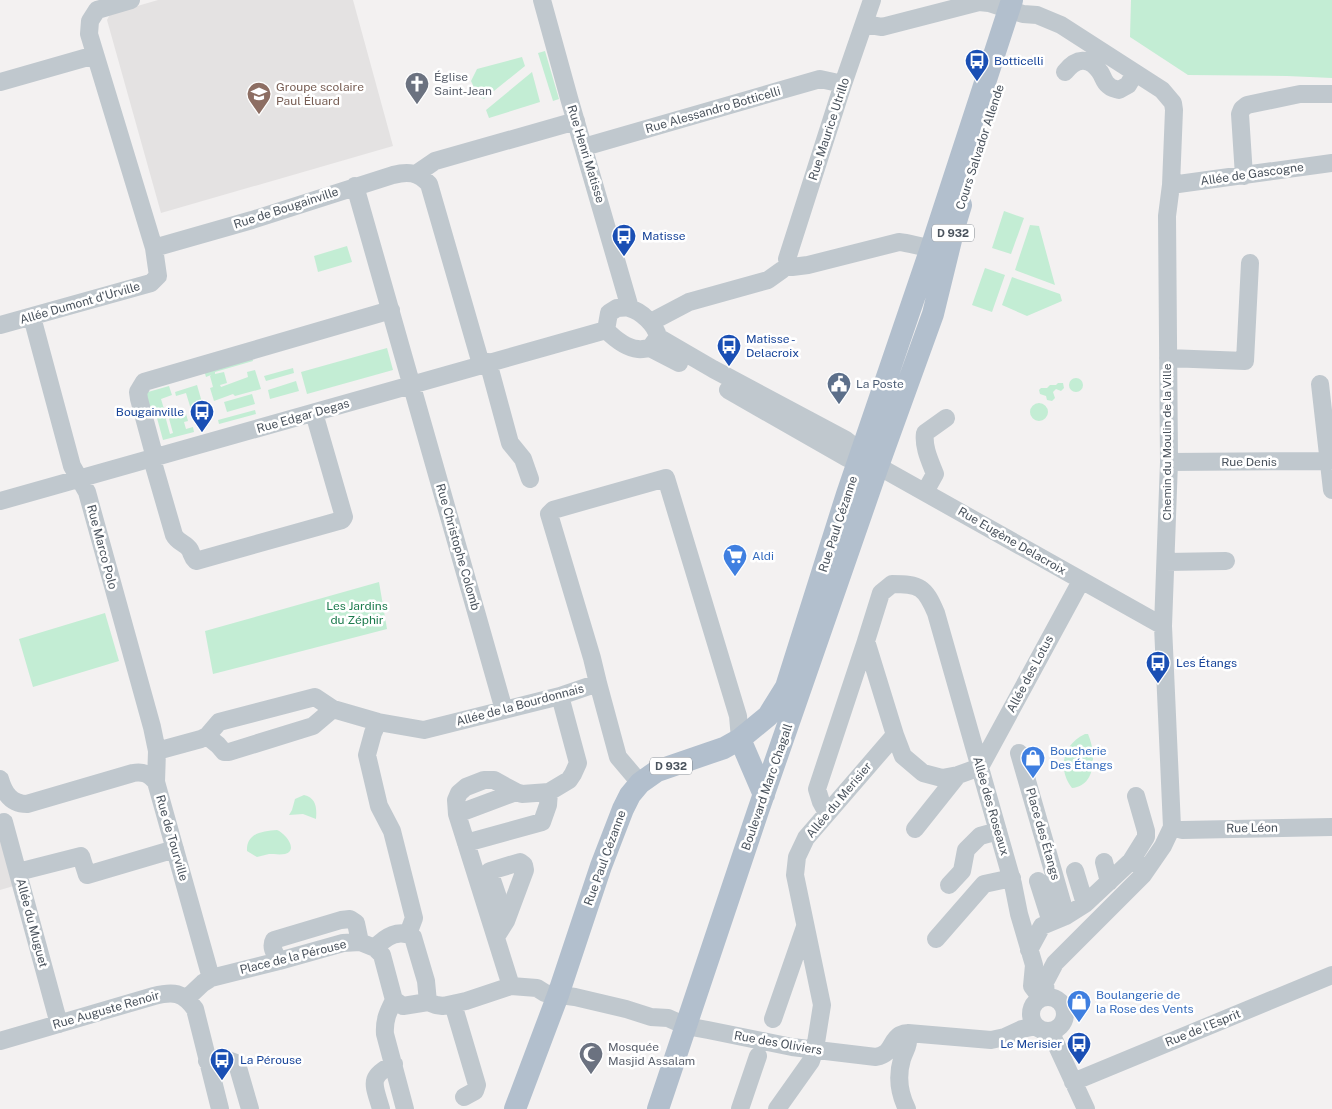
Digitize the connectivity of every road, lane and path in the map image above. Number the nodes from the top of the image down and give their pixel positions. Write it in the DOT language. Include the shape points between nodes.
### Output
graph roads {
  1 [pos="131,0"];
  2 [pos="542,0"];
  3 [pos="860,0"];
  4 [pos="872,0"];
  5 [pos="1018,6"];
  6 [pos="864,24"];
  7 [pos="1079,37"];
  8 [pos="95,55"];
  9 [pos="1135,73"];
  10 [pos="0,82"];
  11 [pos="843,84"];
  12 [pos="1332,94"];
  13 [pos="576,120"];
  14 [pos="584,147"];
  15 [pos="1332,163"];
  16 [pos="416,174"];
  17 [pos="1244,176"];
  18 [pos="1171,185"];
  19 [pos="356,186"];
  20 [pos="154,248"];
  21 [pos="931,248"];
  22 [pos="1250,263"];
  23 [pos="787,266"];
  24 [pos="630,308"];
  25 [pos="391,310"];
  26 [pos="32,317"];
  27 [pos="0,325"];
  28 [pos="606,330"];
  29 [pos="653,335"];
  30 [pos="1168,358"];
  31 [pos="484,363"];
  32 [pos="412,384"];
  33 [pos="1320,384"];
  34 [pos="314,413"];
  35 [pos="946,418"];
  36 [pos="154,459"];
  37 [pos="869,461"];
  38 [pos="1329,461"];
  39 [pos="1168,462"];
  40 [pos="530,479"];
  41 [pos="79,480"];
  42 [pos="1332,490"];
  43 [pos="925,492"];
  44 [pos="0,501"];
  45 [pos="1226,561"];
  46 [pos="1166,562"];
  47 [pos="1081,581"];
  48 [pos="1164,626"];
  49 [pos="866,641"];
  50 [pos="598,683"];
  51 [pos="560,696"];
  52 [pos="333,709"];
  53 [pos="504,710"];
  54 [pos="378,722"];
  55 [pos="207,736"];
  56 [pos="895,736"];
  57 [pos="740,739"];
  58 [pos="157,751"];
  59 [pos="1019,753"];
  60 [pos="980,767"];
  61 [pos="958,775"];
  62 [pos="0,779"];
  63 [pos="156,782"];
  64 [pos="640,784"];
  65 [pos="549,792"];
  66 [pos="764,795"];
  67 [pos="1136,796"];
  68 [pos="827,813"];
  69 [pos="4,822"];
  70 [pos="1172,827"];
  71 [pos="1332,827"];
  72 [pos="915,829"];
  73 [pos="998,830"];
  74 [pos="466,843"];
  75 [pos="175,849"];
  76 [pos="1104,862"];
  77 [pos="1139,865"];
  78 [pos="1075,871"];
  79 [pos="18,872"];
  80 [pos="1012,878"];
  81 [pos="1038,881"];
  82 [pos="1108,882"];
  83 [pos="949,885"];
  84 [pos="1084,904"];
  85 [pos="1059,919"];
  86 [pos="506,921"];
  87 [pos="805,927"];
  88 [pos="408,934"];
  89 [pos="496,937"];
  90 [pos="936,939"];
  91 [pos="368,945"];
  92 [pos="1029,950"];
  93 [pos="1332,975"];
  94 [pos="211,978"];
  95 [pos="511,986"];
  96 [pos="558,995"];
  97 [pos="186,999"];
  98 [pos="394,1000"];
  99 [pos="428,1002"];
  100 [pos="453,1004"];
  101 [pos="1046,1012"];
  102 [pos="773,1019"];
  103 [pos="59,1024"];
  104 [pos="686,1026"];
  105 [pos="908,1032"];
  106 [pos="0,1040"];
  107 [pos="815,1049"];
  108 [pos="758,1056"];
  109 [pos="207,1061"];
  110 [pos="394,1064"];
  111 [pos="1073,1082"];
  112 [pos="464,1097"];
  113 [pos="220,1109"];
  114 [pos="250,1109"];
  115 [pos="381,1109"];
  116 [pos="405,1109"];
  117 [pos="515,1109"];
  118 [pos="658,1109"];
  119 [pos="740,1109"];
  120 [pos="777,1109"];
  121 [pos="907,1109"];
  122 [pos="1086,1109"];
  1 -- 8 [label="street" via="97,10 92,15 88,27"];
  2 -- 13 [label="street, Rue Henri Matisse"];
  3 -- 6 [label="street"];
  4 -- 6 [label="street, Rue Maurice Utrillo"];
  5 -- 6 [label="street" via="979,2 882,27"];
  5 -- 7 [label="street, Chemin du Moulin de la Ville" via="1061,25"];
  5 -- 21 [label="main road, Cours Salvador Allende / D 932"];
  5 -- 37 [label="main road, Cours Salvador Allende / D 932" via="954,228 933,314"];
  6 -- 11 [label="street, Rue Maurice Utrillo"];
  7 -- 9 [label="street, Chemin du Moulin de la Ville"];
  7 -- 9 [label="street" via="1060,72 1071,63 1090,62 1108,86 1119,90 1128,85"];
  8 -- 10 [label="street"];
  8 -- 20 [label="street"];
  9 -- 18 [label="street, Chemin du Moulin de la Ville" via="1162,90 1173,103"];
  11 -- 14 [label="street, Rue Alessandro Botticelli" via="820,79"];
  11 -- 23 [label="street, Rue Maurice Utrillo"];
  12 -- 17 [label="street" via="1300,94 1242,109"];
  13 -- 14 [label="street, Rue Henri Matisse"];
  13 -- 16 [label="street" via="435,161"];
  14 -- 24 [label="street, Rue Henri Matisse"];
  15 -- 17 [label="street, Allée de Gascogne"];
  16 -- 19 [label="street, Rue de Bougainville" via="408,172"];
  16 -- 31 [label="street" via="429,184"];
  17 -- 18 [label="street, Allée de Gascogne"];
  18 -- 30 [label="street, Chemin du Moulin de la Ville" via="1167,216"];
  19 -- 20 [label="street, Rue de Bougainville"];
  19 -- 25 [label="street, Rue Christophe Colomb"];
  20 -- 26 [label="street, Allée Dumont d'Urville" via="158,276 151,283"];
  21 -- 23 [label="street" via="899,242 808,266"];
  21 -- 37 [label="main road, Cours Salvador Allende / D 932"];
  22 -- 30 [label="street" via="1245,361"];
  23 -- 29 [label="street" via="768,280 690,302"];
  24 -- 28 [label="street" via="617,308 609,313"];
  24 -- 29 [label="street, Rue Eugène Delacroix"];
  25 -- 32 [label="street, Rue Christophe Colomb"];
  25 -- 36 [label="street" via="144,382 138,392"];
  26 -- 27 [label="street, Allée Dumont d'Urville"];
  26 -- 41 [label="street, Rue Marco Polo" via="72,466"];
  28 -- 29 [label="street" via="638,350"];
  28 -- 31 [label="street, Rue Edgar Degas"];
  29 -- 37 [label="street, Rue Eugène Delacroix" via="846,440"];
  30 -- 39 [label="street, Chemin du Moulin de la Ville"];
  31 -- 32 [label="street, Rue Edgar Degas"];
  31 -- 40 [label="street" via="510,443 523,459"];
  32 -- 34 [label="street, Rue Edgar Degas"];
  32 -- 53 [label="street, Rue Christophe Colomb"];
  33 -- 38 [label="street"];
  34 -- 36 [label="street, Rue Edgar Degas"];
  34 -- 36 [label="street" via="344,517 342,520 196,561 189,548 177,541 174,534"];
  35 -- 43 [label="street" via="925,433 926,449 935,474"];
  36 -- 41 [label="street, Rue Edgar Degas"];
  37 -- 43 [label="street, Rue Eugène Delacroix"];
  37 -- 57 [label="main road, Rue Paul Cézanne / D 932" via="786,687 768,716"];
  37 -- 66 [label="main road, Boulevard Marc Chagall / D 932"];
  38 -- 39 [label="street, Rue Denis"];
  38 -- 42 [label="street"];
  39 -- 46 [label="street, Chemin du Moulin de la Ville"];
  41 -- 44 [label="street, Rue Edgar Degas"];
  41 -- 58 [label="street, Rue Marco Polo" via="87,492"];
  43 -- 47 [label="street, Rue Eugène Delacroix"];
  45 -- 46 [label="street"];
  46 -- 48 [label="street, Chemin du Moulin de la Ville"];
  47 -- 48 [label="street, Rue Eugène Delacroix"];
  47 -- 60 [label="street, Allée des Lotus"];
  48 -- 70 [label="street, Chemin du Moulin de la Ville"];
  49 -- 56 [label="street"];
  49 -- 60 [label="street, Allée des Roseaux" via="881,593 892,584 918,587 928,595"];
  49 -- 68 [label="street" via="817,789"];
  50 -- 51 [label="street, Allée de la Bourdonnais"];
  50 -- 57 [label="street" via="549,514 553,510 666,478 738,716"];
  50 -- 64 [label="street, Allée de la Bourdonnais" via="618,757"];
  51 -- 53 [label="street, Allée de la Bourdonnais"];
  51 -- 65 [label="street" via="578,762 569,780"];
  52 -- 54 [label="street, Allée de la Bourdonnais"];
  52 -- 55 [label="street, Allée de la Bourdonnais" via="315,697 219,722"];
  52 -- 55 [label="street" via="313,726 229,752 224,752"];
  53 -- 54 [label="street, Allée de la Bourdonnais" via="424,730"];
  54 -- 88 [label="street" via="368,755 379,806 392,831 414,918"];
  55 -- 58 [label="street, Allée de la Bourdonnais"];
  56 -- 61 [label="street" via="904,756 923,773 942,778"];
  56 -- 68 [label="street, Allée du Merisier"];
  57 -- 64 [label="main road, Rue Paul Cézanne / D 932" via="724,748 657,771"];
  57 -- 66 [label="main road"];
  58 -- 63 [label="street, Rue Marco Polo"];
  59 -- 85 [label="street, Place des Étangs"];
  60 -- 61 [label="street"];
  60 -- 73 [label="street, Allée des Roseaux"];
  61 -- 72 [label="street"];
  62 -- 63 [label="street, Rue de Tourville" via="8,796 22,804 133,772 144,772"];
  63 -- 75 [label="street, Rue de Tourville"];
  64 -- 96 [label="main road, Rue Paul Cézanne / D 932" via="622,809"];
  65 -- 74 [label="street" via="542,822"];
  65 -- 74 [label="street" via="522,794 494,780 484,780 459,793 457,814"];
  66 -- 104 [label="main road, Boulevard Marc Chagall / D 932"];
  67 -- 77 [label="street" via="1146,831"];
  68 -- 87 [label="street, Allée du Merisier" via="806,838 797,857 795,875"];
  69 -- 79 [label="street, Allée du Muguet"];
  70 -- 71 [label="street, Rue Léon" via="1182,830"];
  70 -- 77 [label="street, Chemin du Moulin de la Ville" via="1163,846"];
  73 -- 80 [label="street, Allée des Roseaux"];
  73 -- 83 [label="street" via="980,836 966,850 962,870"];
  74 -- 89 [label="street"];
  75 -- 79 [label="street" via="87,875 81,856"];
  75 -- 94 [label="street, Rue de Tourville"];
  76 -- 82 [label="street"];
  77 -- 82 [label="street"];
  77 -- 101 [label="street, Chemin du Moulin de la Ville" via="1080,939 1060,975"];
  78 -- 84 [label="street"];
  79 -- 103 [label="street, Allée du Muguet"];
  80 -- 90 [label="street" via="984,884"];
  80 -- 92 [label="street, Allée des Roseaux"];
  81 -- 85 [label="street"];
  82 -- 84 [label="street"];
  84 -- 85 [label="street"];
  85 -- 92 [label="street" via="1042,926"];
  86 -- 89 [label="street"];
  87 -- 102 [label="street"];
  87 -- 107 [label="street, Allée du Merisier" via="822,1005"];
  88 -- 91 [label="street" via="402,932"];
  88 -- 99 [label="street" via="413,937 421,961"];
  89 -- 95 [label="street"];
  91 -- 94 [label="street, Place de la Pérouse" via="343,943"];
  91 -- 98 [label="street" via="382,956"];
  92 -- 101 [label="street, Allée des Roseaux" via="1034,965 1032,986"];
  93 -- 111 [label="street, Rue de l'Esprit"];
  94 -- 97 [label="street, Place de la Pérouse"];
  95 -- 96 [label="street, Rue des Oliviers" via="538,988"];
  95 -- 100 [label="street"];
  96 -- 104 [label="street, Rue des Oliviers" via="651,1017 668,1018"];
  96 -- 117 [label="main road, Rue Paul Cézanne / D 932"];
  97 -- 103 [label="street, Rue Auguste Renoir" via="168,992"];
  97 -- 109 [label="street" via="195,1009"];
  98 -- 99 [label="street" via="403,1006"];
  98 -- 110 [label="street" via="384,1023"];
  99 -- 100 [label="street" via="443,1006"];
  100 -- 112 [label="street" via="477,1085"];
  101 -- 105 [label="street" via="991,1040"];
  101 -- 111 [label="street, Chemin du Moulin de la Ville"];
  103 -- 106 [label="street, Rue Auguste Renoir"];
  104 -- 107 [label="street, Rue des Oliviers"];
  104 -- 118 [label="main road, Boulevard Marc Chagall / D 932"];
  105 -- 107 [label="street, Rue des Oliviers" via="900,1035 889,1051 876,1058"];
  105 -- 121 [label="street" via="908,1048 902,1058 899,1084"];
  107 -- 120 [label="street, Allée du Merisier" via="811,1061"];
  108 -- 119 [label="street"];
  109 -- 113 [label="street"];
  109 -- 114 [label="street" via="227,1060 237,1064"];
  110 -- 115 [label="street" via="376,1076 375,1088"];
  110 -- 116 [label="street"];
  111 -- 122 [label="street, Chemin du Moulin de la Ville"];
}
